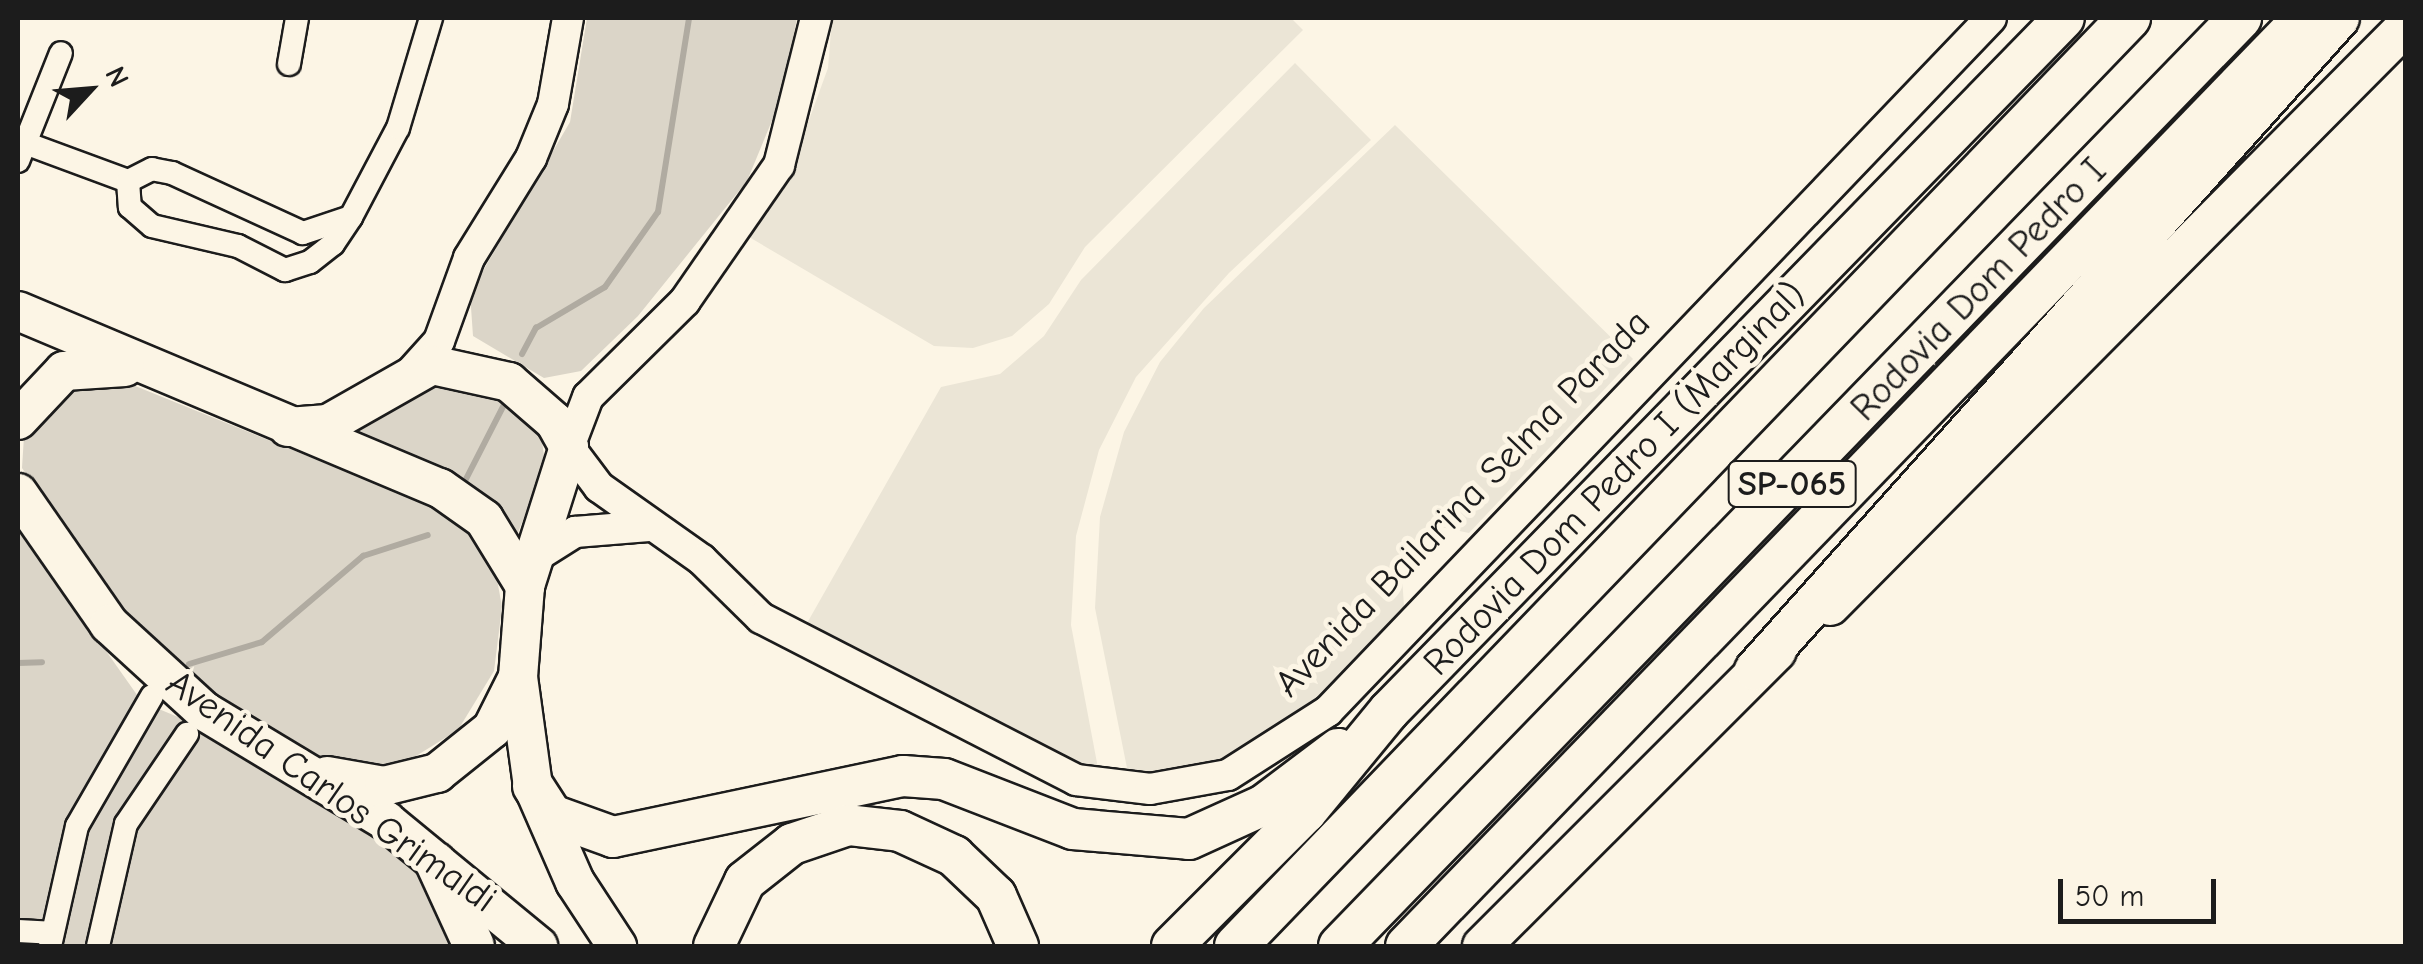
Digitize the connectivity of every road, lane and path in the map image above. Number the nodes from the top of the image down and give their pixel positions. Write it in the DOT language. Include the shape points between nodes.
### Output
graph roads {
  1 [pos="297,18"];
  2 [pos="431,18"];
  3 [pos="568,18"];
  4 [pos="816,18"];
  5 [pos="1991,18"];
  6 [pos="2064,18"];
  7 [pos="2129,18"];
  8 [pos="2240,18"];
  9 [pos="2303,18"];
  10 [pos="2339,18"];
  11 [pos="2406,26"];
  12 [pos="61,54"];
  13 [pos="289,64"];
  14 [pos="21,152"];
  15 [pos="128,181"];
  16 [pos="351,218"];
  17 [pos="18,311"];
  18 [pos="138,368"];
  19 [pos="412,372"];
  20 [pos="18,420"];
  21 [pos="288,427"];
  22 [pos="569,447"];
  23 [pos="18,493"];
  24 [pos="650,526"];
  25 [pos="528,573"];
  26 [pos="1755,670"];
  27 [pos="518,678"];
  28 [pos="152,696"];
  29 [pos="1388,710"];
  30 [pos="187,734"];
  31 [pos="291,764"];
  32 [pos="532,786"];
  33 [pos="436,863"];
  34 [pos="18,931"];
  35 [pos="51,940"];
  36 [pos="98,946"];
  37 [pos="474,946"];
  38 [pos="538,946"];
  39 [pos="617,946"];
  40 [pos="714,946"];
  41 [pos="1018,946"];
  42 [pos="1172,946"];
  43 [pos="1236,946"];
  44 [pos="1340,946"];
  45 [pos="1406,946"];
  46 [pos="1482,946"];
  1 -- 13 [label="street"];
  2 -- 16 [label="street" via="398,128"];
  3 -- 19 [label="street" via="553,104 530,158 469,258 440,341"];
  4 -- 22 [label="street" via="779,165 685,301 588,398"];
  5 -- 24 [label="street, Avenida Bailarina Selma Parada" via="1328,712 1228,774 1150,789 1076,780 761,618 702,560"];
  6 -- 29 [label="highway, Rodovia Dom Pedro I (Marginal)"];
  7 -- 43 [label="highway, Rodovia Dom Pedro I / SP-065"];
  8 -- 44 [label="highway, Rodovia Dom Pedro I / SP-065"];
  9 -- 45 [label="highway, SP-065"];
  10 -- 26 [label="highway"];
  11 -- 26 [label="main road" via="1881,563"];
  12 -- 14 [label="street"];
  14 -- 15 [label="street"];
  15 -- 16 [label="street" via="152,168 172,173 302,234"];
  15 -- 16 [label="street" via="130,208 152,226 238,246 285,270 333,244"];
  17 -- 18 [label="main road"];
  18 -- 20 [label="main road" via="64,371"];
  18 -- 21 [label="main road"];
  19 -- 21 [label="main road" via="328,424"];
  19 -- 22 [label="main road" via="463,366 509,382 555,422"];
  21 -- 25 [label="main road" via="440,488 484,519"];
  22 -- 24 [label="street, Avenida Bailarina Selma Parada" via="599,487"];
  22 -- 25 [label="main road"];
  23 -- 31 [label="main road, Avenida Carlos Grimaldi" via="109,624 204,712"];
  24 -- 25 [label="street" via="574,532"];
  25 -- 27 [label="main road"];
  26 -- 46 [label="main road"];
  27 -- 31 [label="main road" via="492,729 438,773 358,785"];
  27 -- 32 [label="main road"];
  28 -- 35 [label="street" via="77,826"];
  29 -- 32 [label="highway" via="1264,805 1188,839 1073,829 944,779 903,776 613,838 552,815"];
  29 -- 42 [label="highway, Rodovia Dom Pedro I (Marginal)" via="1306,812"];
  30 -- 36 [label="street" via="126,824"];
  31 -- 33 [label="main road, Avenida Carlos Grimaldi"];
  32 -- 39 [label="main road" via="575,882"];
  33 -- 37 [label="highway"];
  33 -- 38 [label="main road, Avenida Carlos Grimaldi"];
  34 -- 35 [label="street"];
  40 -- 41 [label="highway" via="745,882 792,844 848,825 900,831 954,856 996,896"];
}
